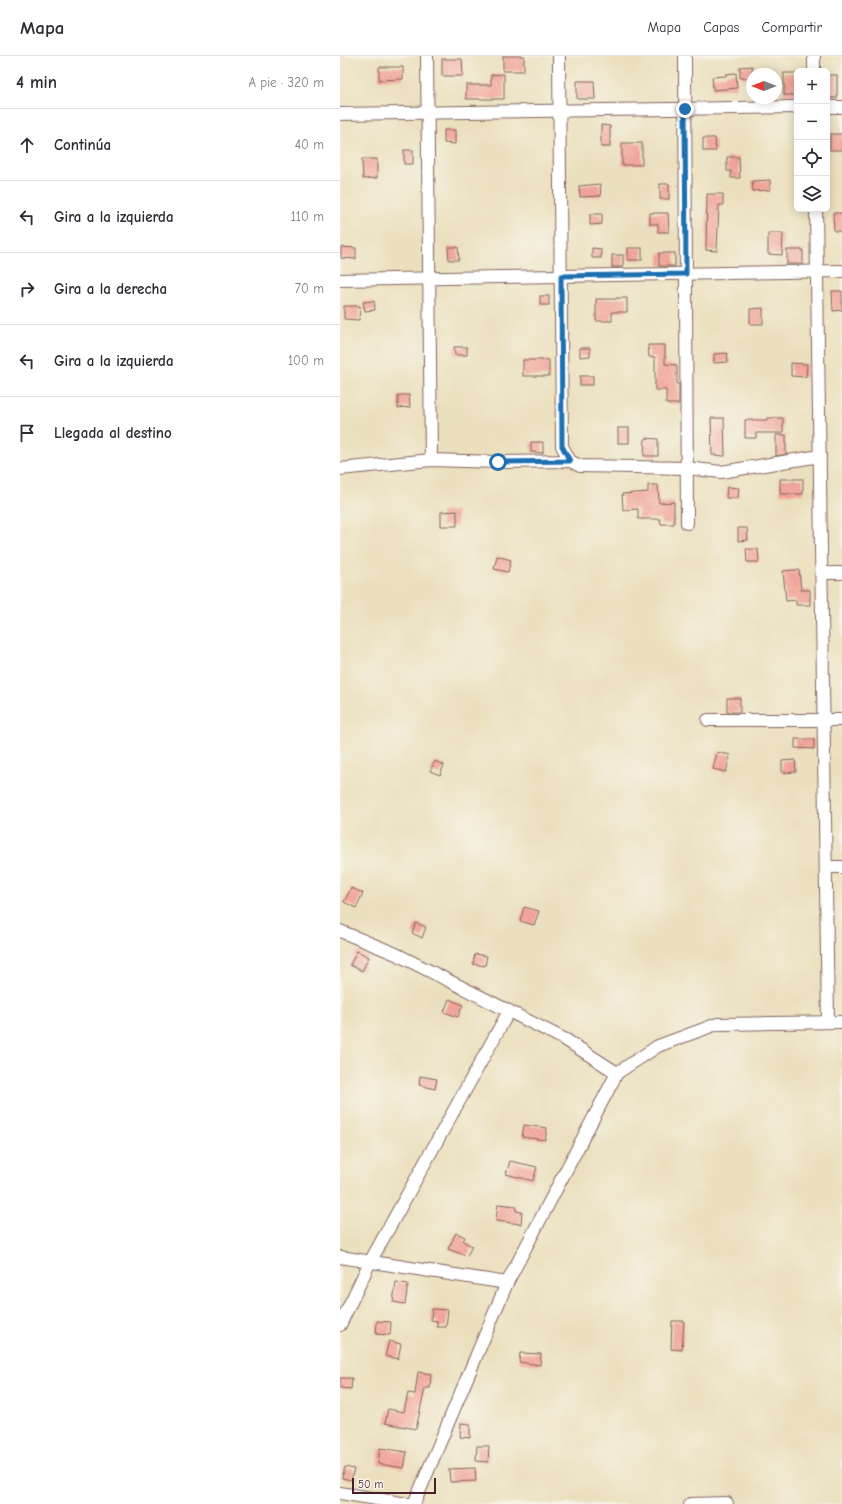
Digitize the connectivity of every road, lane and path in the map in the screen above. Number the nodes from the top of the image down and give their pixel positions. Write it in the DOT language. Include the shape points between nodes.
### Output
graph roads {
  1 [pos="427,56"];
  2 [pos="559,56"];
  3 [pos="685,56"];
  4 [pos="814,56"];
  5 [pos="814,68"];
  6 [pos="794,107"];
  7 [pos="830,107"];
  8 [pos="842,107"];
  9 [pos="685,109"];
  10 [pos="560,111"];
  11 [pos="428,113"];
  12 [pos="340,114"];
  13 [pos="816,212"];
  14 [pos="842,271"];
  15 [pos="817,272"];
  16 [pos="686,274"];
  17 [pos="561,276"];
  18 [pos="429,279"];
  19 [pos="340,280"];
  20 [pos="820,456"];
  21 [pos="431,460"];
  22 [pos="570,461"];
  23 [pos="687,468"];
  24 [pos="340,469"];
  25 [pos="687,523"];
  26 [pos="822,573"];
  27 [pos="842,573"];
  28 [pos="708,720"];
  29 [pos="824,720"];
  30 [pos="842,720"];
  31 [pos="826,867"];
  32 [pos="842,867"];
  33 [pos="340,931"];
  34 [pos="509,1011"];
  35 [pos="828,1022"];
  36 [pos="842,1022"];
  37 [pos="617,1072"];
  38 [pos="340,1257"];
  39 [pos="370,1262"];
  40 [pos="507,1283"];
  41 [pos="340,1325"];
  42 [pos="340,1493"];
  43 [pos="727,1503"];
  44 [pos="407,1504"];
  45 [pos="414,1504"];
  46 [pos="690,1504"];
  1 -- 11 [label="street"];
  2 -- 10 [label="street"];
  3 -- 9 [label="street"];
  4 -- 5 [label="street"];
  6 -- 9 [label="street"];
  7 -- 8 [label="street"];
  9 -- 10 [label="street"];
  9 -- 16 [label="street"];
  10 -- 11 [label="street"];
  10 -- 17 [label="street"];
  11 -- 12 [label="street"];
  11 -- 18 [label="street"];
  13 -- 15 [label="street"];
  14 -- 15 [label="street"];
  15 -- 16 [label="street"];
  15 -- 20 [label="street"];
  16 -- 17 [label="street"];
  16 -- 23 [label="street"];
  17 -- 18 [label="street"];
  17 -- 22 [label="street" via="562,446"];
  18 -- 19 [label="street"];
  18 -- 21 [label="street"];
  20 -- 23 [label="street" via="721,472"];
  20 -- 26 [label="street"];
  21 -- 22 [label="street"];
  21 -- 24 [label="street"];
  22 -- 23 [label="street" via="580,466"];
  23 -- 25 [label="street"];
  26 -- 27 [label="street"];
  26 -- 29 [label="street"];
  28 -- 29 [label="street"];
  29 -- 30 [label="street"];
  29 -- 31 [label="street"];
  31 -- 32 [label="street"];
  31 -- 35 [label="street"];
  33 -- 34 [label="street" via="396,954"];
  34 -- 37 [label="street" via="566,1040"];
  34 -- 39 [label="street"];
  35 -- 36 [label="street"];
  35 -- 37 [label="street" via="717,1024 658,1046"];
  37 -- 40 [label="street"];
  38 -- 39 [label="street"];
  39 -- 40 [label="street"];
  39 -- 41 [label="street"];
  40 -- 45 [label="street"];
  42 -- 44 [label="street"];
  43 -- 46 [label="street"];
}
